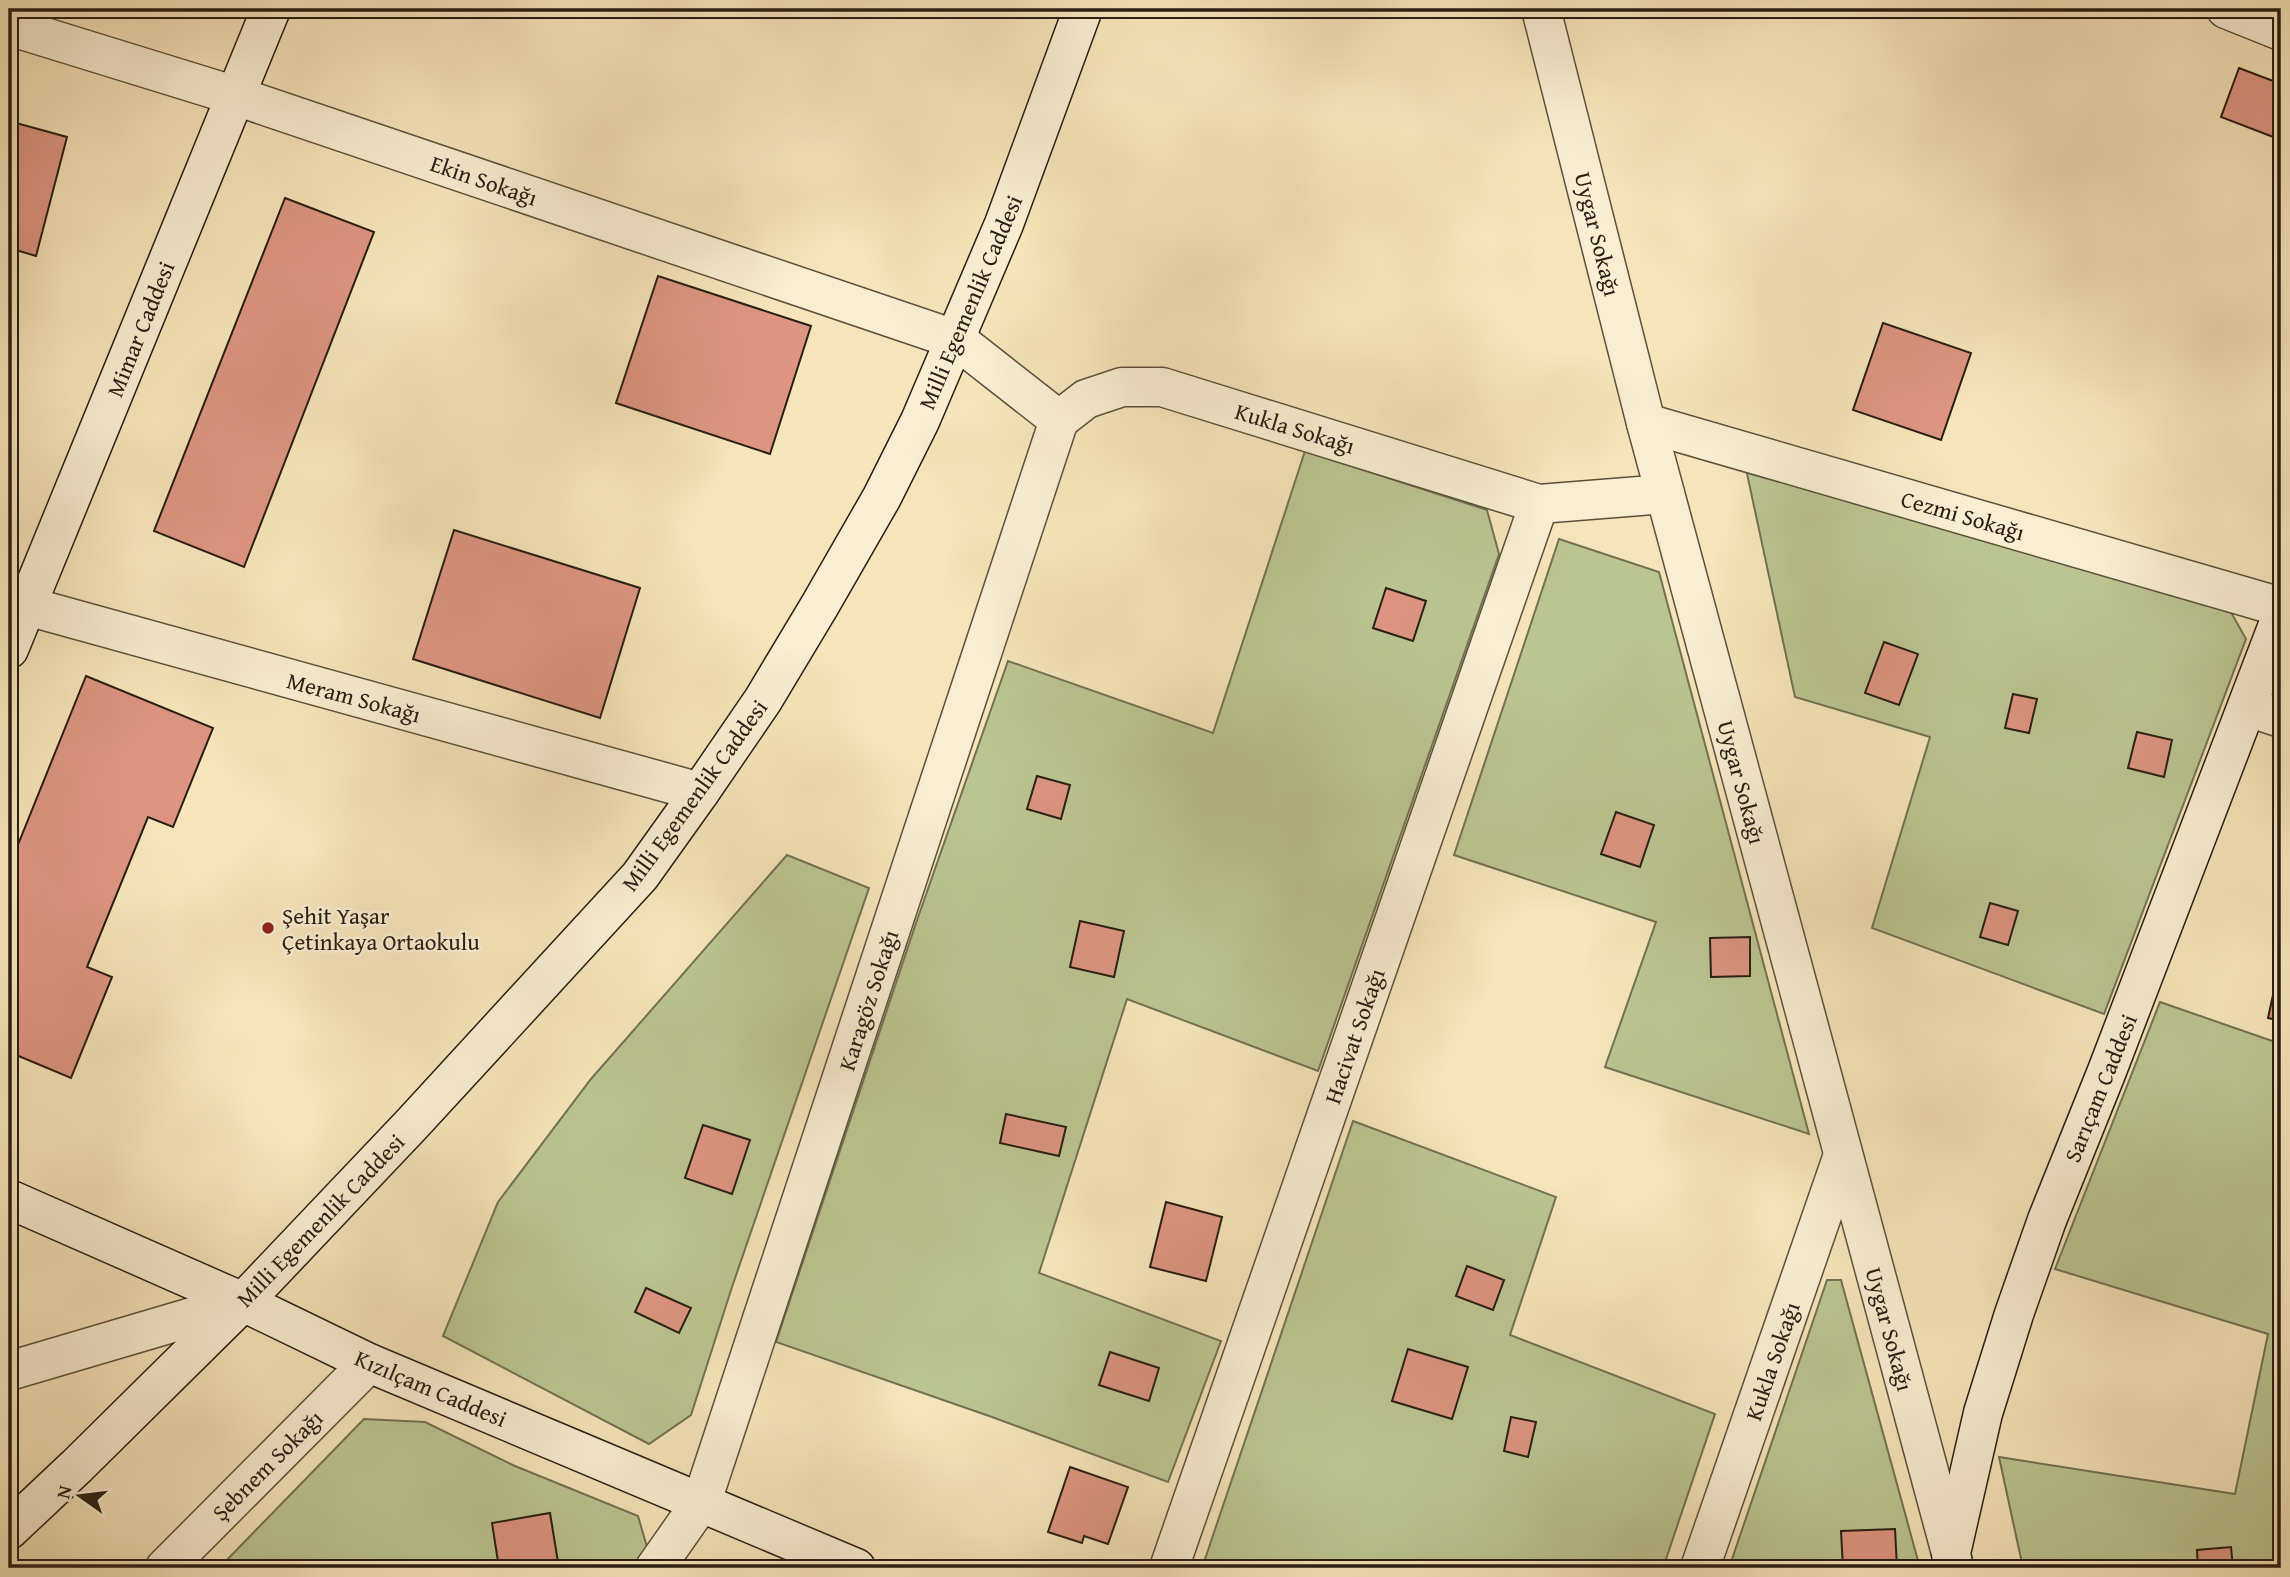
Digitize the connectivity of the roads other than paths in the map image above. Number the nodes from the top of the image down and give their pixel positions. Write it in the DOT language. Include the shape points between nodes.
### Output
graph roads {
  1 [pos="271,9"];
  2 [pos="1083,9"];
  3 [pos="1541,9"];
  4 [pos="2225,9"];
  5 [pos="9,26"];
  6 [pos="2281,31"];
  7 [pos="236,96"];
  8 [pos="957,340"];
  9 [pos="1059,420"];
  10 [pos="1646,423"];
  11 [pos="1665,494"];
  12 [pos="1539,504"];
  13 [pos="17,604"];
  14 [pos="2281,607"];
  15 [pos="2281,617"];
  16 [pos="9,649"];
  17 [pos="2264,712"];
  18 [pos="700,792"];
  19 [pos="1843,1155"];
  20 [pos="9,1199"];
  21 [pos="243,1301"];
  22 [pos="369,1363"];
  23 [pos="9,1371"];
  24 [pos="702,1502"];
  25 [pos="9,1530"];
  26 [pos="1952,1561"];
  27 [pos="165,1568"];
  28 [pos="655,1568"];
  29 [pos="856,1568"];
  30 [pos="1168,1568"];
  31 [pos="1700,1568"];
  1 -- 7 [label="street, Mimar Caddesi"];
  2 -- 8 [label="street, Milli Egemenlik Caddesi"];
  3 -- 10 [label="street, Uygar Sokağı"];
  4 -- 6 [label="street"];
  5 -- 7 [label="street, Ekin Sokağı"];
  7 -- 8 [label="street, Ekin Sokağı"];
  7 -- 13 [label="street, Mimar Caddesi"];
  8 -- 9 [label="street"];
  8 -- 18 [label="street, Milli Egemenlik Caddesi" via="887,486 827,593 763,700"];
  9 -- 12 [label="street, Kukla Sokağı" via="1086,399 1122,387 1162,387"];
  9 -- 24 [label="street, Karagöz Sokağı"];
  10 -- 11 [label="street, Uygar Sokağı"];
  10 -- 14 [label="street, Cezmi Sokağı"];
  11 -- 12 [label="street, Kukla Sokağı"];
  11 -- 19 [label="street, Uygar Sokağı"];
  12 -- 30 [label="street, Hacivat Sokağı"];
  13 -- 16 [label="street, Mimar Caddesi"];
  13 -- 18 [label="street, Meram Sokağı"];
  15 -- 17 [label="street, Sarıçam Caddesi"];
  17 -- 26 [label="street, Sarıçam Caddesi" via="2048,1220 1983,1413"];
  18 -- 21 [label="street, Milli Egemenlik Caddesi" via="640,876"];
  19 -- 26 [label="street, Uygar Sokağı"];
  19 -- 31 [label="street, Kukla Sokağı"];
  20 -- 21 [label="street, Kızılçam Caddesi"];
  21 -- 22 [label="street, Kızılçam Caddesi"];
  21 -- 23 [label="street"];
  21 -- 25 [label="street, Milli Egemenlik Caddesi"];
  22 -- 24 [label="street, Kızılçam Caddesi"];
  22 -- 27 [label="street, Şebnem Sokağı"];
  24 -- 28 [label="street, Karagöz Sokağı"];
  24 -- 29 [label="street, Kızılçam Caddesi"];
}
